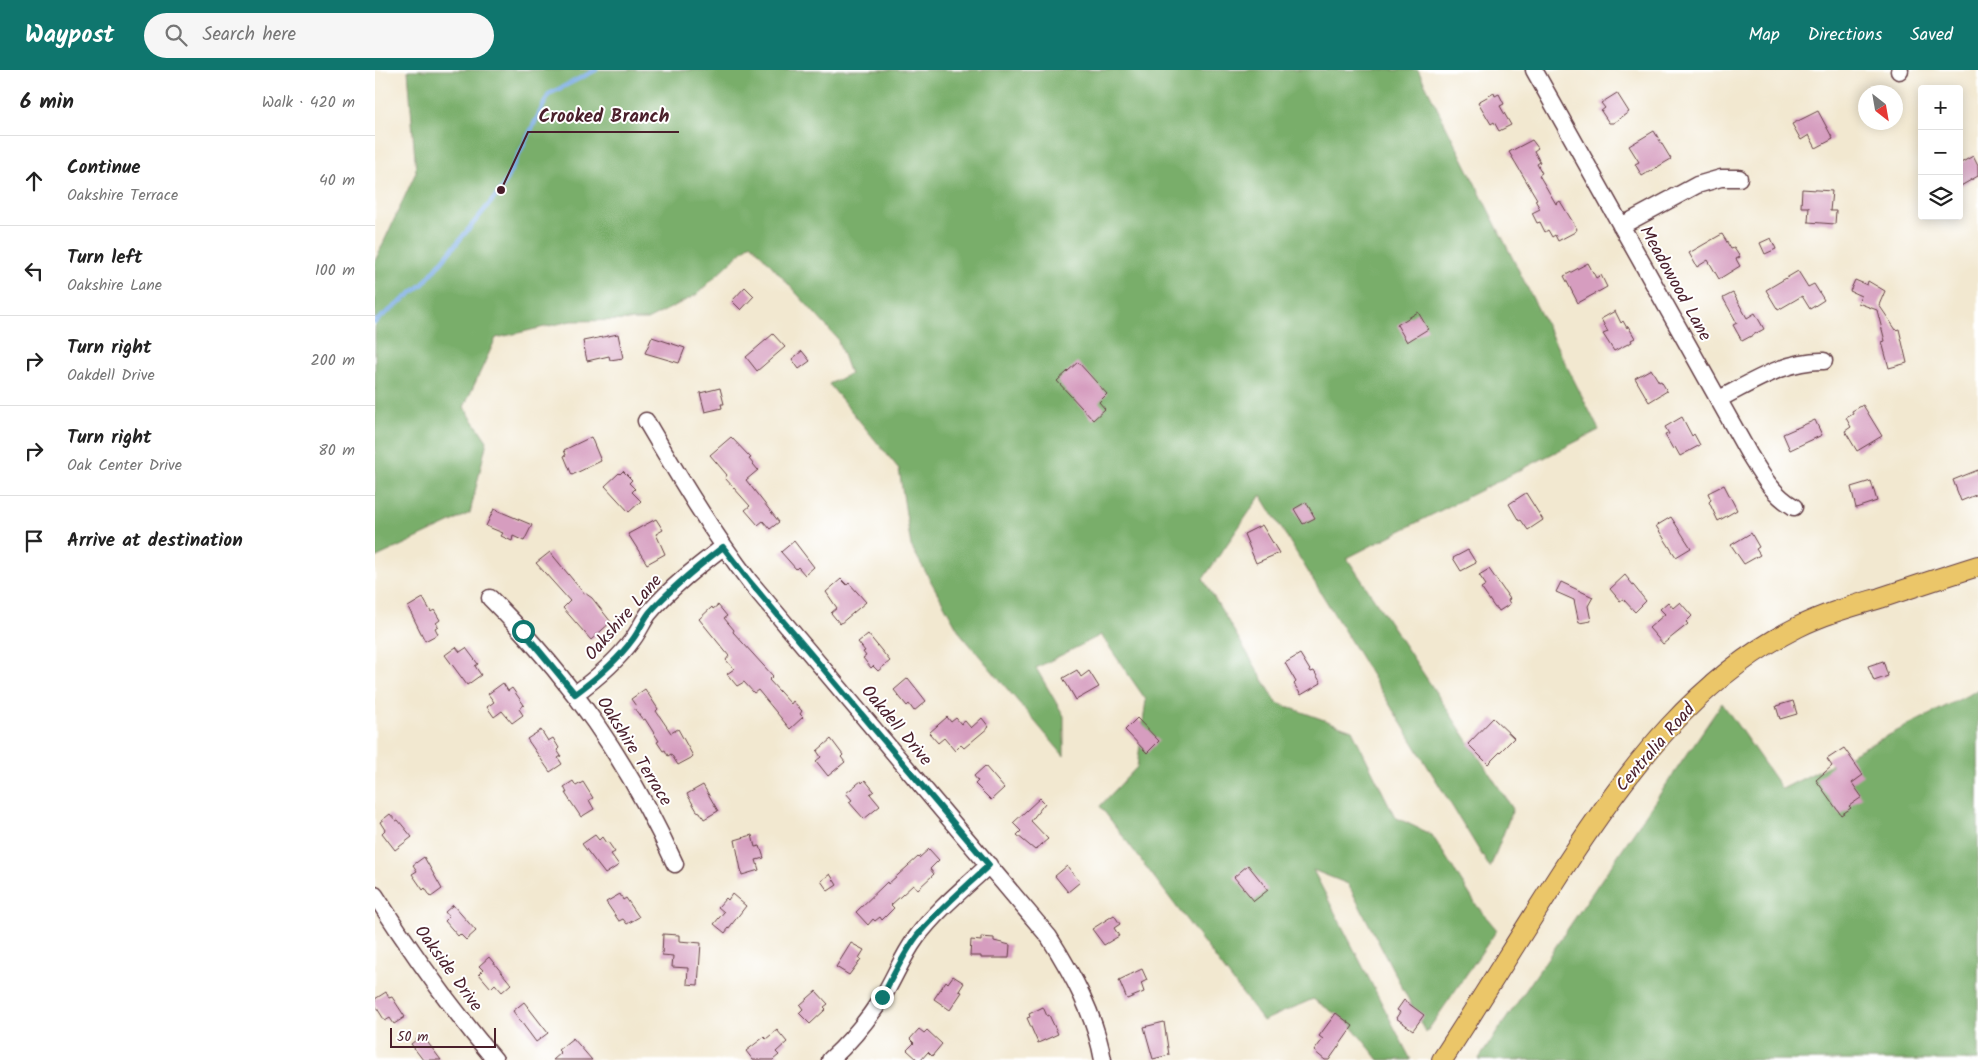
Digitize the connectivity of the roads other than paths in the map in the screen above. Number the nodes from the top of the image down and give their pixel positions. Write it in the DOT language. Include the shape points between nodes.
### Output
graph roads {
  1 [pos="1533,70"];
  2 [pos="1739,178"];
  3 [pos="1621,226"];
  4 [pos="1824,361"];
  5 [pos="1719,400"];
  6 [pos="646,421"];
  7 [pos="1794,507"];
  8 [pos="723,547"];
  9 [pos="1978,566"];
  10 [pos="491,598"];
  11 [pos="575,694"];
  12 [pos="675,864"];
  13 [pos="989,865"];
  14 [pos="375,895"];
  15 [pos="495,1060"];
  16 [pos="830,1060"];
  17 [pos="1103,1060"];
  18 [pos="1443,1060"];
  1 -- 3 [label="street, Meadowood Lane"];
  2 -- 3 [label="street" via="1721,178 1697,185"];
  3 -- 5 [label="street, Meadowood Lane"];
  4 -- 5 [label="street" via="1811,360 1785,366"];
  5 -- 7 [label="street, Meadowood Lane" via="1771,489"];
  6 -- 8 [label="street, Oakdell Drive"];
  8 -- 11 [label="street, Oakshire Lane" via="667,593 617,659"];
  8 -- 13 [label="street, Oakdell Drive"];
  9 -- 18 [label="main road, Centralia Road" via="1831,613 1798,627 1749,657 1683,711 1628,774 1591,827"];
  10 -- 11 [label="street, Oakshire Terrace"];
  11 -- 12 [label="street, Oakshire Terrace" via="633,781"];
  13 -- 16 [label="street" via="918,936 864,1024"];
  13 -- 17 [label="street, Oakdell Drive" via="1049,937 1071,972 1093,1022"];
  14 -- 15 [label="street, Oakside Drive" via="421,966"];
}
